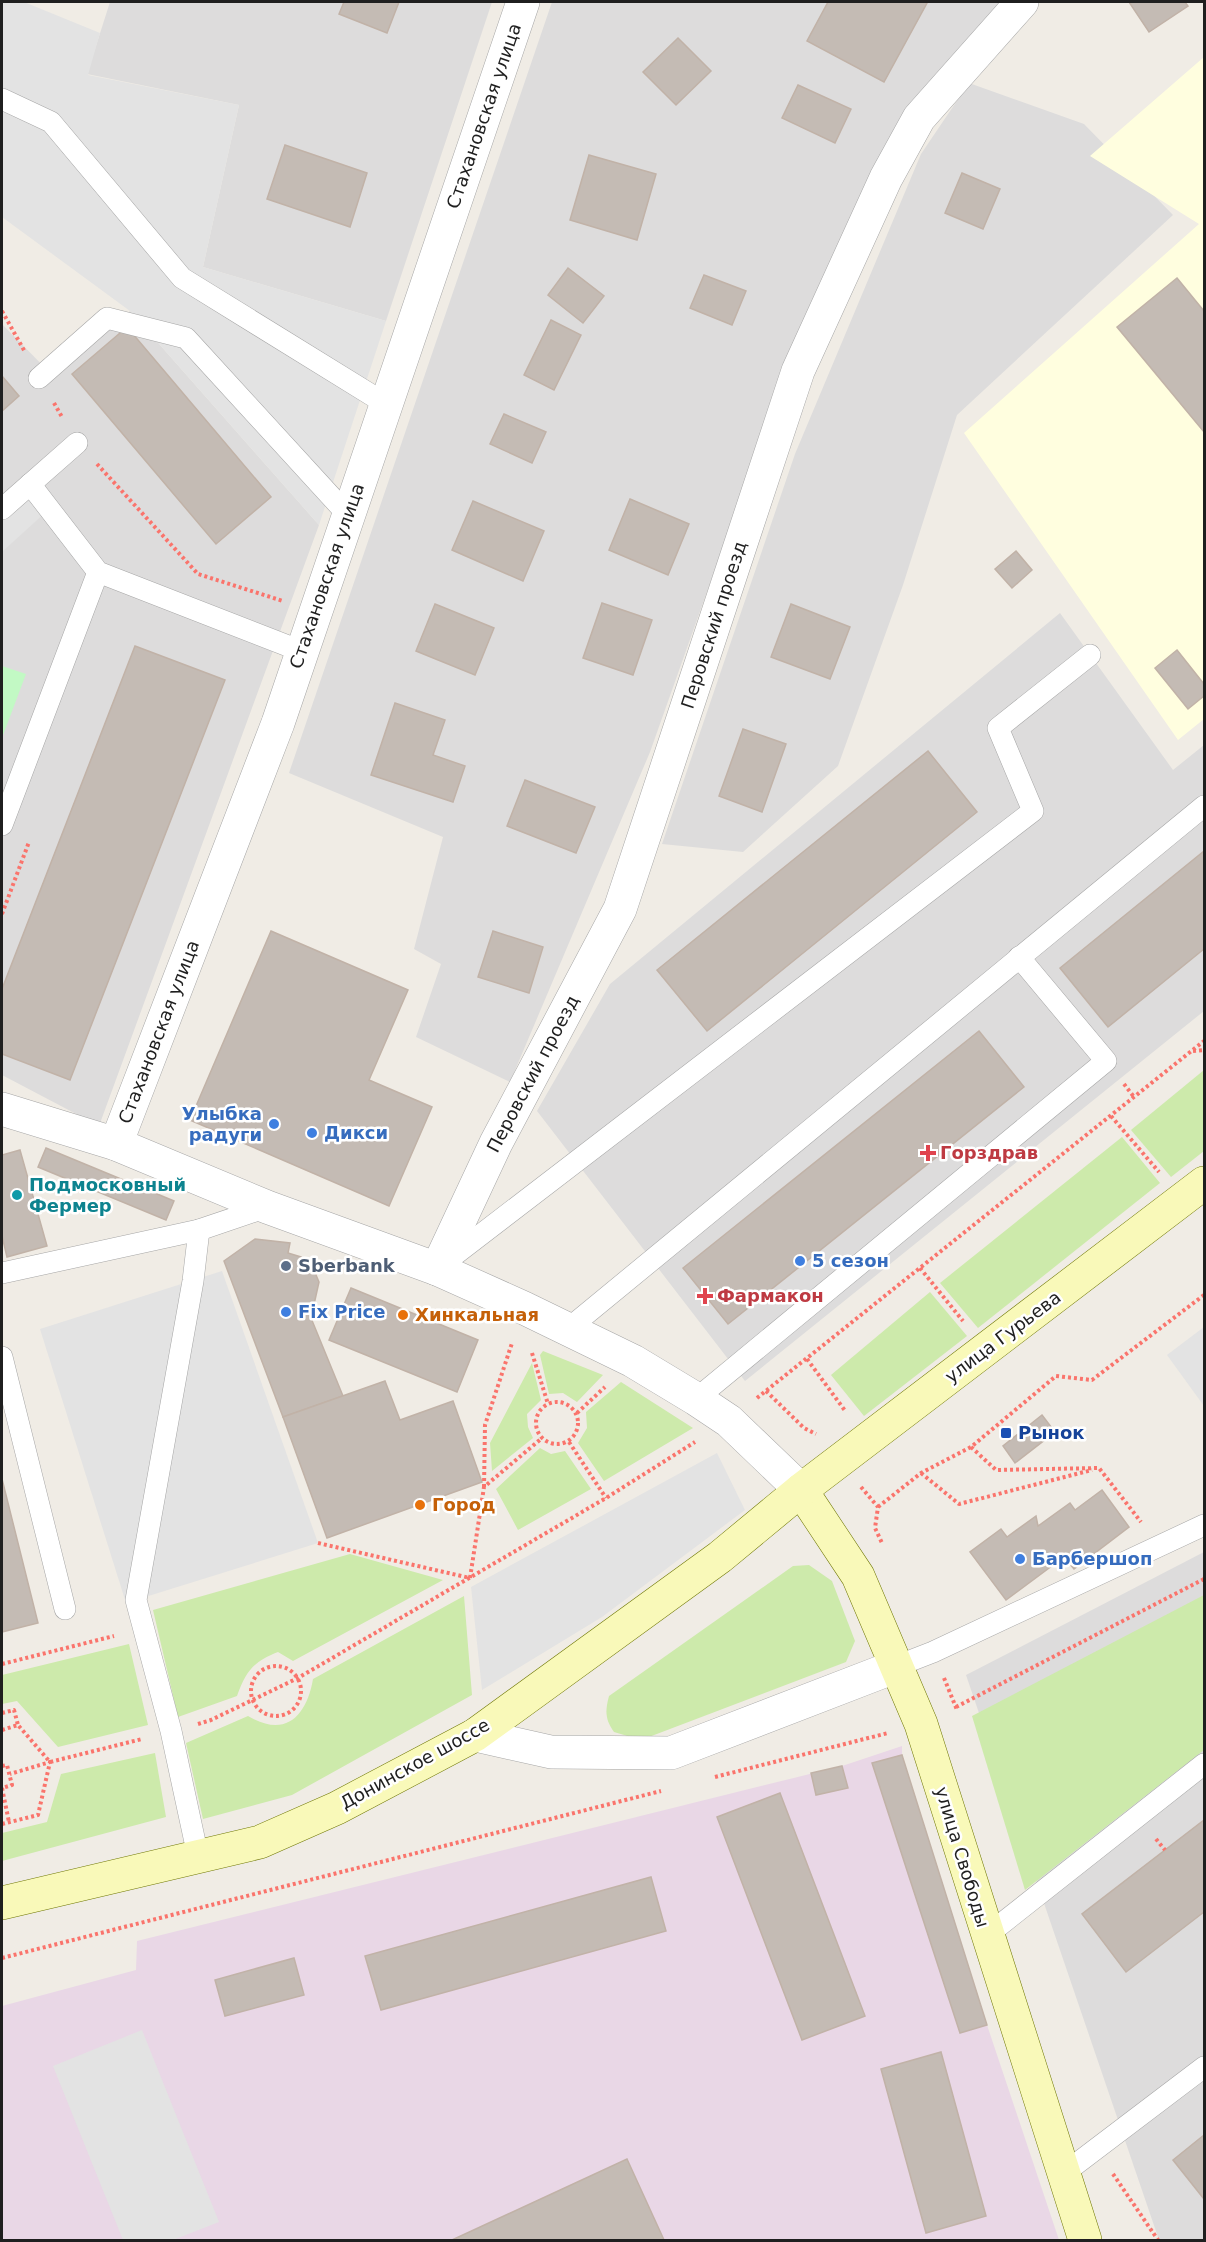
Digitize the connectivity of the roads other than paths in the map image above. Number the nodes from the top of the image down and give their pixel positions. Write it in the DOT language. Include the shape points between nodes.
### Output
graph roads {
  1 [pos="523,2"];
  2 [pos="1022,2"];
  3 [pos="2,99"];
  4 [pos="39,378"];
  5 [pos="386,404"];
  6 [pos="77,443"];
  7 [pos="30,484"];
  8 [pos="2,509"];
  9 [pos="348,514"];
  10 [pos="98,572"];
  11 [pos="301,651"];
  12 [pos="1090,655"];
  13 [pos="1204,806"];
  14 [pos="2,825"];
  15 [pos="1019,957"];
  16 [pos="2,1109"];
  17 [pos="116,1144"];
  18 [pos="1194,1191"];
  19 [pos="267,1207"];
  20 [pos="199,1230"];
  21 [pos="437,1269"];
  22 [pos="2,1273"];
  23 [pos="568,1329"];
  24 [pos="2,1356"];
  25 [pos="696,1399"];
  26 [pos="801,1490"];
  27 [pos="1204,1525"];
  28 [pos="65,1609"];
  29 [pos="897,1665"];
  30 [pos="475,1735"];
  31 [pos="1204,1764"];
  32 [pos="198,1856"];
  33 [pos="2,1903"];
  34 [pos="986,1936"];
  35 [pos="1204,2067"];
  36 [pos="1063,2174"];
  37 [pos="1085,2241"];
  1 -- 5 [label="street, Стахановская улица"];
  2 -- 21 [label="street, Перовский проезд" via="919,118 886,178 798,371 620,909 496,1143"];
  3 -- 5 [label="lane" via="51,122 182,278"];
  4 -- 9 [label="lane" via="107,318 186,338"];
  5 -- 9 [label="street, Стахановская улица"];
  6 -- 7 [label="lane"];
  7 -- 8 [label="lane"];
  7 -- 10 [label="lane"];
  9 -- 11 [label="street, Стахановская улица"];
  10 -- 11 [label="lane"];
  10 -- 14 [label="lane"];
  11 -- 17 [label="street, Стахановская улица" via="278,723"];
  12 -- 21 [label="lane" via="998,728 1033,811"];
  13 -- 15 [label="lane"];
  15 -- 23 [label="lane"];
  15 -- 25 [label="lane" via="1106,1061"];
  16 -- 17 [label="street"];
  17 -- 19 [label="street"];
  18 -- 26 [label="main road, улица Гурьева"];
  19 -- 20 [label="lane"];
  19 -- 21 [label="street"];
  20 -- 22 [label="lane"];
  20 -- 32 [label="lane" via="194,1281 136,1600 171,1731"];
  21 -- 23 [label="street"];
  23 -- 25 [label="street" via="633,1361"];
  24 -- 28 [label="lane"];
  25 -- 26 [label="street" via="729,1421"];
  26 -- 29 [label="main road, улица Свободы" via="858,1576"];
  26 -- 30 [label="main road, Донинское шоссе" via="720,1557"];
  27 -- 29 [label="lane" via="933,1652"];
  29 -- 30 [label="street" via="671,1753 551,1752"];
  29 -- 34 [label="main road, улица Свободы" via="921,1724"];
  30 -- 32 [label="main road, Донинское шоссе" via="337,1808 260,1842"];
  31 -- 34 [label="lane"];
  32 -- 33 [label="main road, Донинское шоссе"];
  34 -- 36 [label="main road, улица Свободы"];
  35 -- 36 [label="lane"];
  36 -- 37 [label="main road, улица Свободы"];
}
